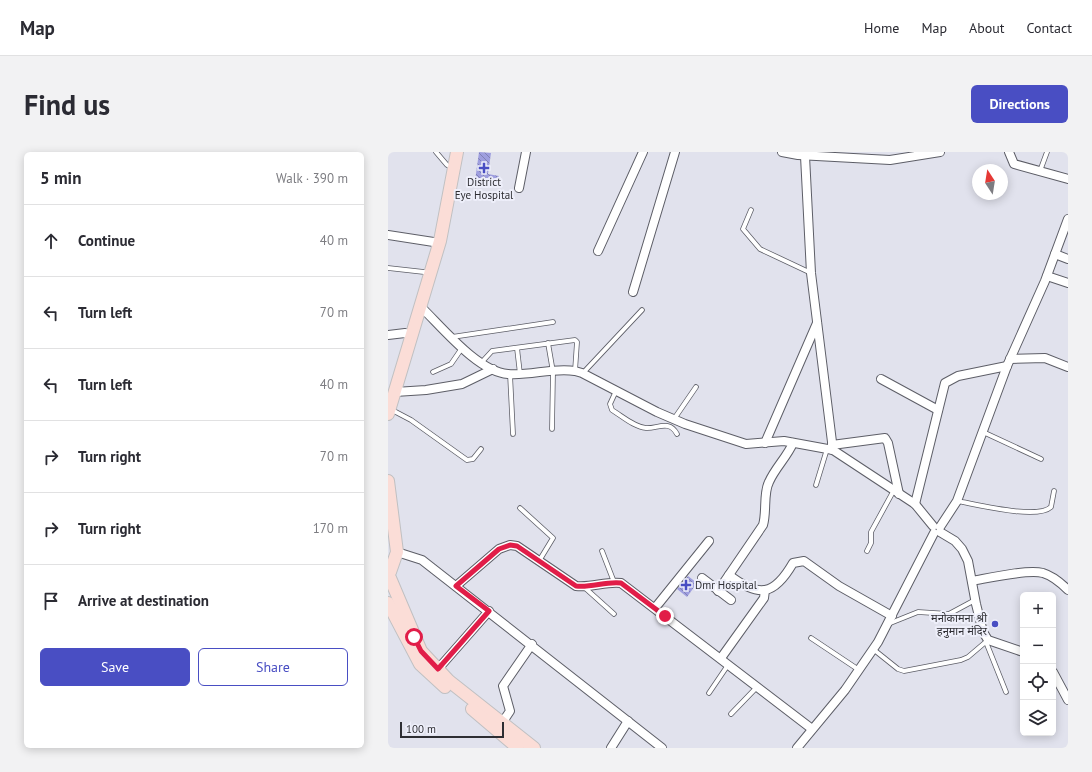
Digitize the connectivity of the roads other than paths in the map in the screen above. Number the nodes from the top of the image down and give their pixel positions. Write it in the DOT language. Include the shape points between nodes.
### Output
graph roads {
  1 [pos="436,152"];
  2 [pos="450,152"];
  3 [pos="458,152"];
  4 [pos="526,152"];
  5 [pos="643,152"];
  6 [pos="675,152"];
  7 [pos="782,152"];
  8 [pos="940,152"];
  9 [pos="1008,152"];
  10 [pos="1047,152"];
  11 [pos="914,154"];
  12 [pos="805,156"];
  13 [pos="447,165"];
  14 [pos="1040,171"];
  15 [pos="1068,179"];
  16 [pos="519,188"];
  17 [pos="751,210"];
  18 [pos="1068,219"];
  19 [pos="388,235"];
  20 [pos="1065,237"];
  21 [pos="436,242"];
  22 [pos="598,251"];
  23 [pos="1055,254"];
  24 [pos="1068,259"];
  25 [pos="388,268"];
  26 [pos="424,272"];
  27 [pos="810,273"];
  28 [pos="1047,276"];
  29 [pos="1068,283"];
  30 [pos="633,292"];
  31 [pos="420,306"];
  32 [pos="642,310"];
  33 [pos="553,322"];
  34 [pos="817,323"];
  35 [pos="405,333"];
  36 [pos="388,336"];
  37 [pos="452,337"];
  38 [pos="548,343"];
  39 [pos="462,348"];
  40 [pos="517,348"];
  41 [pos="1008,362"];
  42 [pos="481,363"];
  43 [pos="1068,367"];
  44 [pos="493,370"];
  45 [pos="433,372"];
  46 [pos="553,372"];
  47 [pos="579,372"];
  48 [pos="510,374"];
  49 [pos="520,374"];
  50 [pos="881,380"];
  51 [pos="696,387"];
  52 [pos="616,391"];
  53 [pos="391,392"];
  54 [pos="938,410"];
  55 [pos="389,411"];
  56 [pos="674,420"];
  57 [pos="552,429"];
  58 [pos="982,432"];
  59 [pos="513,434"];
  60 [pos="677,434"];
  61 [pos="765,443"];
  62 [pos="793,443"];
  63 [pos="831,448"];
  64 [pos="481,449"];
  65 [pos="1041,459"];
  66 [pos="388,481"];
  67 [pos="816,485"];
  68 [pos="897,492"];
  69 [pos="1054,492"];
  70 [pos="957,501"];
  71 [pos="914,504"];
  72 [pos="520,508"];
  73 [pos="937,529"];
  74 [pos="709,541"];
  75 [pos="867,550"];
  76 [pos="602,551"];
  77 [pos="397,552"];
  78 [pos="539,561"];
  79 [pos="389,574"];
  80 [pos="729,575"];
  81 [pos="702,578"];
  82 [pos="972,581"];
  83 [pos="614,582"];
  84 [pos="456,586"];
  85 [pos="584,587"];
  86 [pos="766,590"];
  87 [pos="1068,590"];
  88 [pos="718,591"];
  89 [pos="731,600"];
  90 [pos="975,600"];
  91 [pos="388,603"];
  92 [pos="655,608"];
  93 [pos="489,611"];
  94 [pos="614,614"];
  95 [pos="892,616"];
  96 [pos="887,624"];
  97 [pos="811,638"];
  98 [pos="987,641"];
  99 [pos="532,644"];
  100 [pos="873,649"];
  101 [pos="1020,651"];
  102 [pos="720,658"];
  103 [pos="729,665"];
  104 [pos="438,669"];
  105 [pos="859,670"];
  106 [pos="1056,676"];
  107 [pos="758,687"];
  108 [pos="1065,687"];
  109 [pos="1006,692"];
  110 [pos="709,693"];
  111 [pos="1068,700"];
  112 [pos="731,714"];
  113 [pos="628,722"];
  114 [pos="502,723"];
  115 [pos="812,729"];
  116 [pos="518,748"];
  117 [pos="534,748"];
  118 [pos="611,748"];
  119 [pos="662,748"];
  120 [pos="797,748"];
  1 -- 13 [label="lane"];
  2 -- 13 [label="main road"];
  3 -- 21 [label="main road"];
  4 -- 16 [label="street"];
  5 -- 22 [label="street"];
  6 -- 30 [label="street"];
  7 -- 12 [label="street"];
  8 -- 11 [label="street"];
  9 -- 14 [label="street" via="1014,164"];
  10 -- 14 [label="lane"];
  11 -- 12 [label="street" via="890,160"];
  12 -- 27 [label="street"];
  13 -- 21 [label="main road"];
  14 -- 15 [label="street"];
  17 -- 27 [label="lane" via="743,229 757,247"];
  18 -- 20 [label="street"];
  19 -- 21 [label="street"];
  20 -- 23 [label="street"];
  21 -- 26 [label="main road"];
  21 -- 31 [label="main road"];
  23 -- 24 [label="street"];
  23 -- 28 [label="street"];
  25 -- 26 [label="lane"];
  26 -- 35 [label="main road"];
  27 -- 34 [label="street"];
  28 -- 29 [label="street"];
  28 -- 41 [label="street"];
  31 -- 37 [label="street"];
  31 -- 53 [label="main road"];
  32 -- 47 [label="lane"];
  33 -- 37 [label="lane"];
  34 -- 61 [label="street"];
  34 -- 63 [label="street"];
  35 -- 36 [label="street"];
  35 -- 53 [label="main road"];
  37 -- 39 [label="street"];
  38 -- 40 [label="lane"];
  38 -- 46 [label="lane"];
  38 -- 47 [label="lane" via="576,341"];
  39 -- 42 [label="street"];
  39 -- 45 [label="lane" via="451,364"];
  40 -- 42 [label="lane" via="492,351"];
  40 -- 49 [label="lane"];
  41 -- 43 [label="street" via="1045,358"];
  41 -- 54 [label="street" via="952,378 942,389"];
  41 -- 58 [label="street"];
  42 -- 44 [label="street"];
  44 -- 48 [label="street"];
  44 -- 53 [label="street" via="462,384 444,388"];
  46 -- 47 [label="street"];
  46 -- 49 [label="street"];
  46 -- 57 [label="lane"];
  47 -- 52 [label="street"];
  48 -- 49 [label="street"];
  48 -- 59 [label="lane"];
  50 -- 54 [label="street"];
  51 -- 56 [label="lane"];
  52 -- 56 [label="street"];
  52 -- 60 [label="lane" via="610,404 612,410 646,428 662,424 675,430"];
  53 -- 55 [label="main road"];
  54 -- 71 [label="street"];
  55 -- 64 [label="lane" via="411,420 467,460 473,459"];
  56 -- 61 [label="street" via="746,444"];
  58 -- 65 [label="lane"];
  58 -- 70 [label="street"];
  61 -- 62 [label="street"];
  62 -- 63 [label="street"];
  62 -- 80 [label="street" via="788,455 769,482 763,525"];
  63 -- 67 [label="lane"];
  63 -- 68 [label="street"];
  63 -- 68 [label="street" via="885,438"];
  66 -- 77 [label="main road"];
  68 -- 71 [label="street"];
  68 -- 75 [label="lane" via="871,532 871,543"];
  69 -- 70 [label="lane" via="1051,507 1044,511 1022,512"];
  70 -- 73 [label="street"];
  71 -- 73 [label="street"];
  72 -- 78 [label="lane" via="553,538"];
  73 -- 82 [label="street" via="962,549 968,561"];
  73 -- 95 [label="street"];
  74 -- 92 [label="street"];
  76 -- 83 [label="lane"];
  77 -- 79 [label="main road"];
  77 -- 84 [label="street" via="422,560"];
  78 -- 84 [label="street" via="517,546 504,546"];
  78 -- 85 [label="street" via="570,583"];
  79 -- 104 [label="main road" via="421,651"];
  80 -- 86 [label="street" via="750,589"];
  80 -- 88 [label="street"];
  81 -- 88 [label="street"];
  82 -- 87 [label="street" via="1041,572 1058,580"];
  82 -- 90 [label="street"];
  83 -- 85 [label="street"];
  83 -- 92 [label="street" via="626,586"];
  84 -- 93 [label="street"];
  85 -- 94 [label="lane"];
  86 -- 95 [label="street" via="783,580 793,563 804,560 840,586"];
  86 -- 102 [label="street" via="764,598"];
  88 -- 89 [label="street"];
  90 -- 96 [label="lane" via="949,614 918,612"];
  90 -- 98 [label="street"];
  91 -- 116 [label="main road" via="420,664"];
  92 -- 102 [label="street"];
  93 -- 99 [label="street"];
  93 -- 104 [label="street"];
  95 -- 96 [label="street"];
  96 -- 100 [label="street"];
  97 -- 105 [label="lane"];
  98 -- 100 [label="lane" via="961,660 911,671 898,669"];
  98 -- 101 [label="street"];
  98 -- 109 [label="lane"];
  99 -- 113 [label="street"];
  99 -- 114 [label="street" via="505,682 504,691 510,711"];
  100 -- 105 [label="street"];
  102 -- 103 [label="street"];
  103 -- 107 [label="street"];
  103 -- 110 [label="lane"];
  104 -- 114 [label="main road" via="449,681"];
  105 -- 115 [label="street"];
  106 -- 108 [label="street"];
  107 -- 112 [label="lane"];
  107 -- 115 [label="street"];
  108 -- 111 [label="street"];
  113 -- 118 [label="street"];
  113 -- 119 [label="street"];
  114 -- 117 [label="main road"];
  115 -- 120 [label="street"];
}
